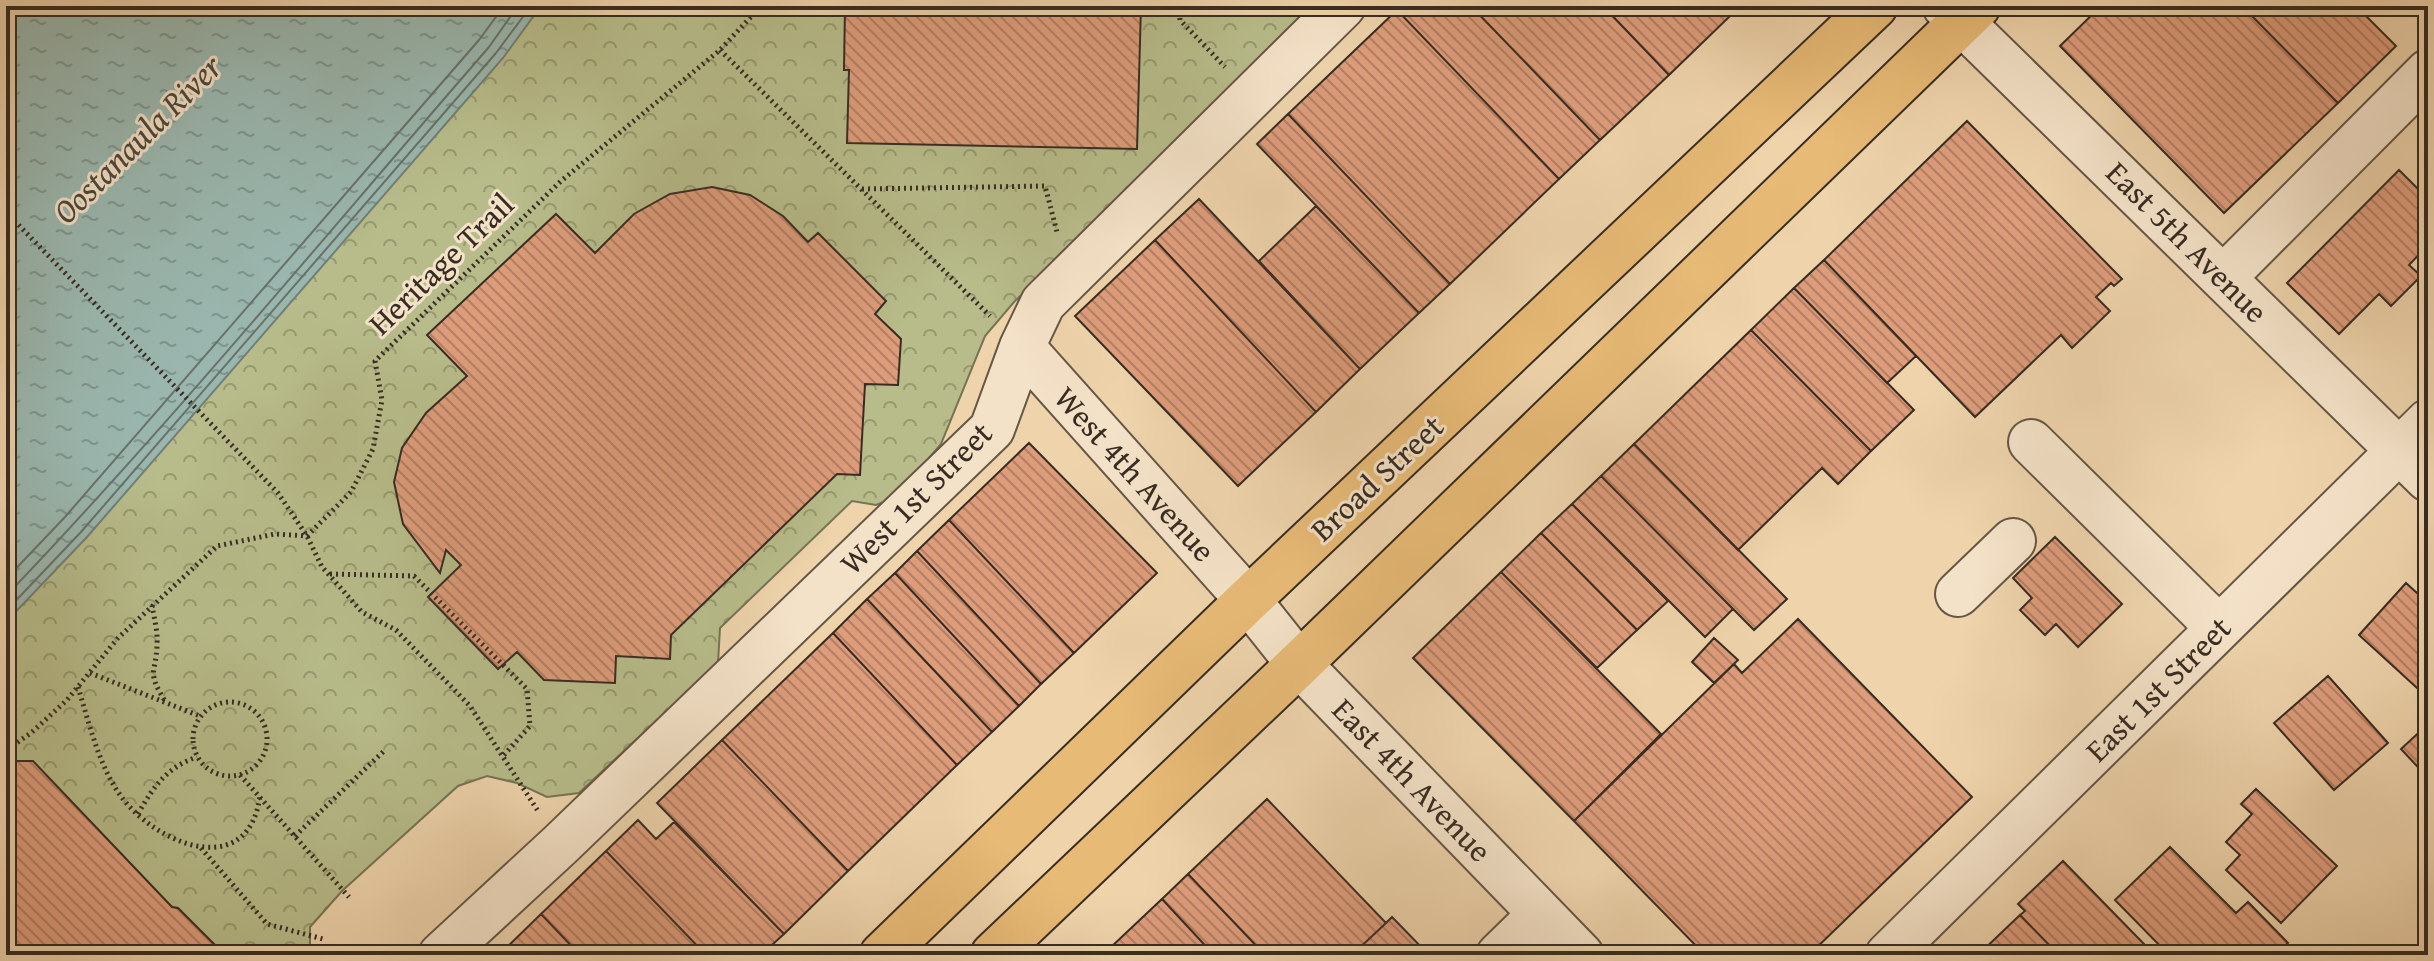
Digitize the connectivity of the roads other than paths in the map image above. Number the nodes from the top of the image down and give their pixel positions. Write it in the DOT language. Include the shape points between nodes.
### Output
graph roads {
  1 [pos="1875,6"];
  2 [pos="1961,11"];
  3 [pos="1322,13"];
  4 [pos="2428,72"];
  5 [pos="2223,278"];
  6 [pos="1022,347"];
  7 [pos="2031,442"];
  8 [pos="2418,451"];
  9 [pos="2013,541"];
  10 [pos="1958,594"];
  11 [pos="1248,600"];
  12 [pos="2219,628"];
  13 [pos="1299,664"];
  14 [pos="1541,914"];
  15 [pos="441,955"];
  16 [pos="882,955"];
  17 [pos="993,955"];
  18 [pos="1499,955"];
  19 [pos="1581,955"];
  20 [pos="1888,955"];
  1 -- 11 [label="main road, Broad Street"];
  2 -- 5 [label="street, East 5th Avenue"];
  2 -- 13 [label="main road"];
  3 -- 6 [label="street, West 1st Street" via="1252,95 1043,303"];
  4 -- 5 [label="street"];
  5 -- 8 [label="street, East 5th Avenue"];
  6 -- 11 [label="street, West 4th Avenue"];
  6 -- 15 [label="street, West 1st Street" via="992,429"];
  7 -- 12 [label="street"];
  8 -- 12 [label="street, East 1st Street"];
  9 -- 10 [label="street"];
  11 -- 13 [label="street, East 4th Avenue"];
  11 -- 16 [label="main road, Broad Street"];
  12 -- 20 [label="street, East 1st Street"];
  13 -- 14 [label="street, East 4th Avenue"];
  13 -- 17 [label="main road"];
  14 -- 18 [label="street"];
  14 -- 19 [label="street, East 4th Avenue"];
}
